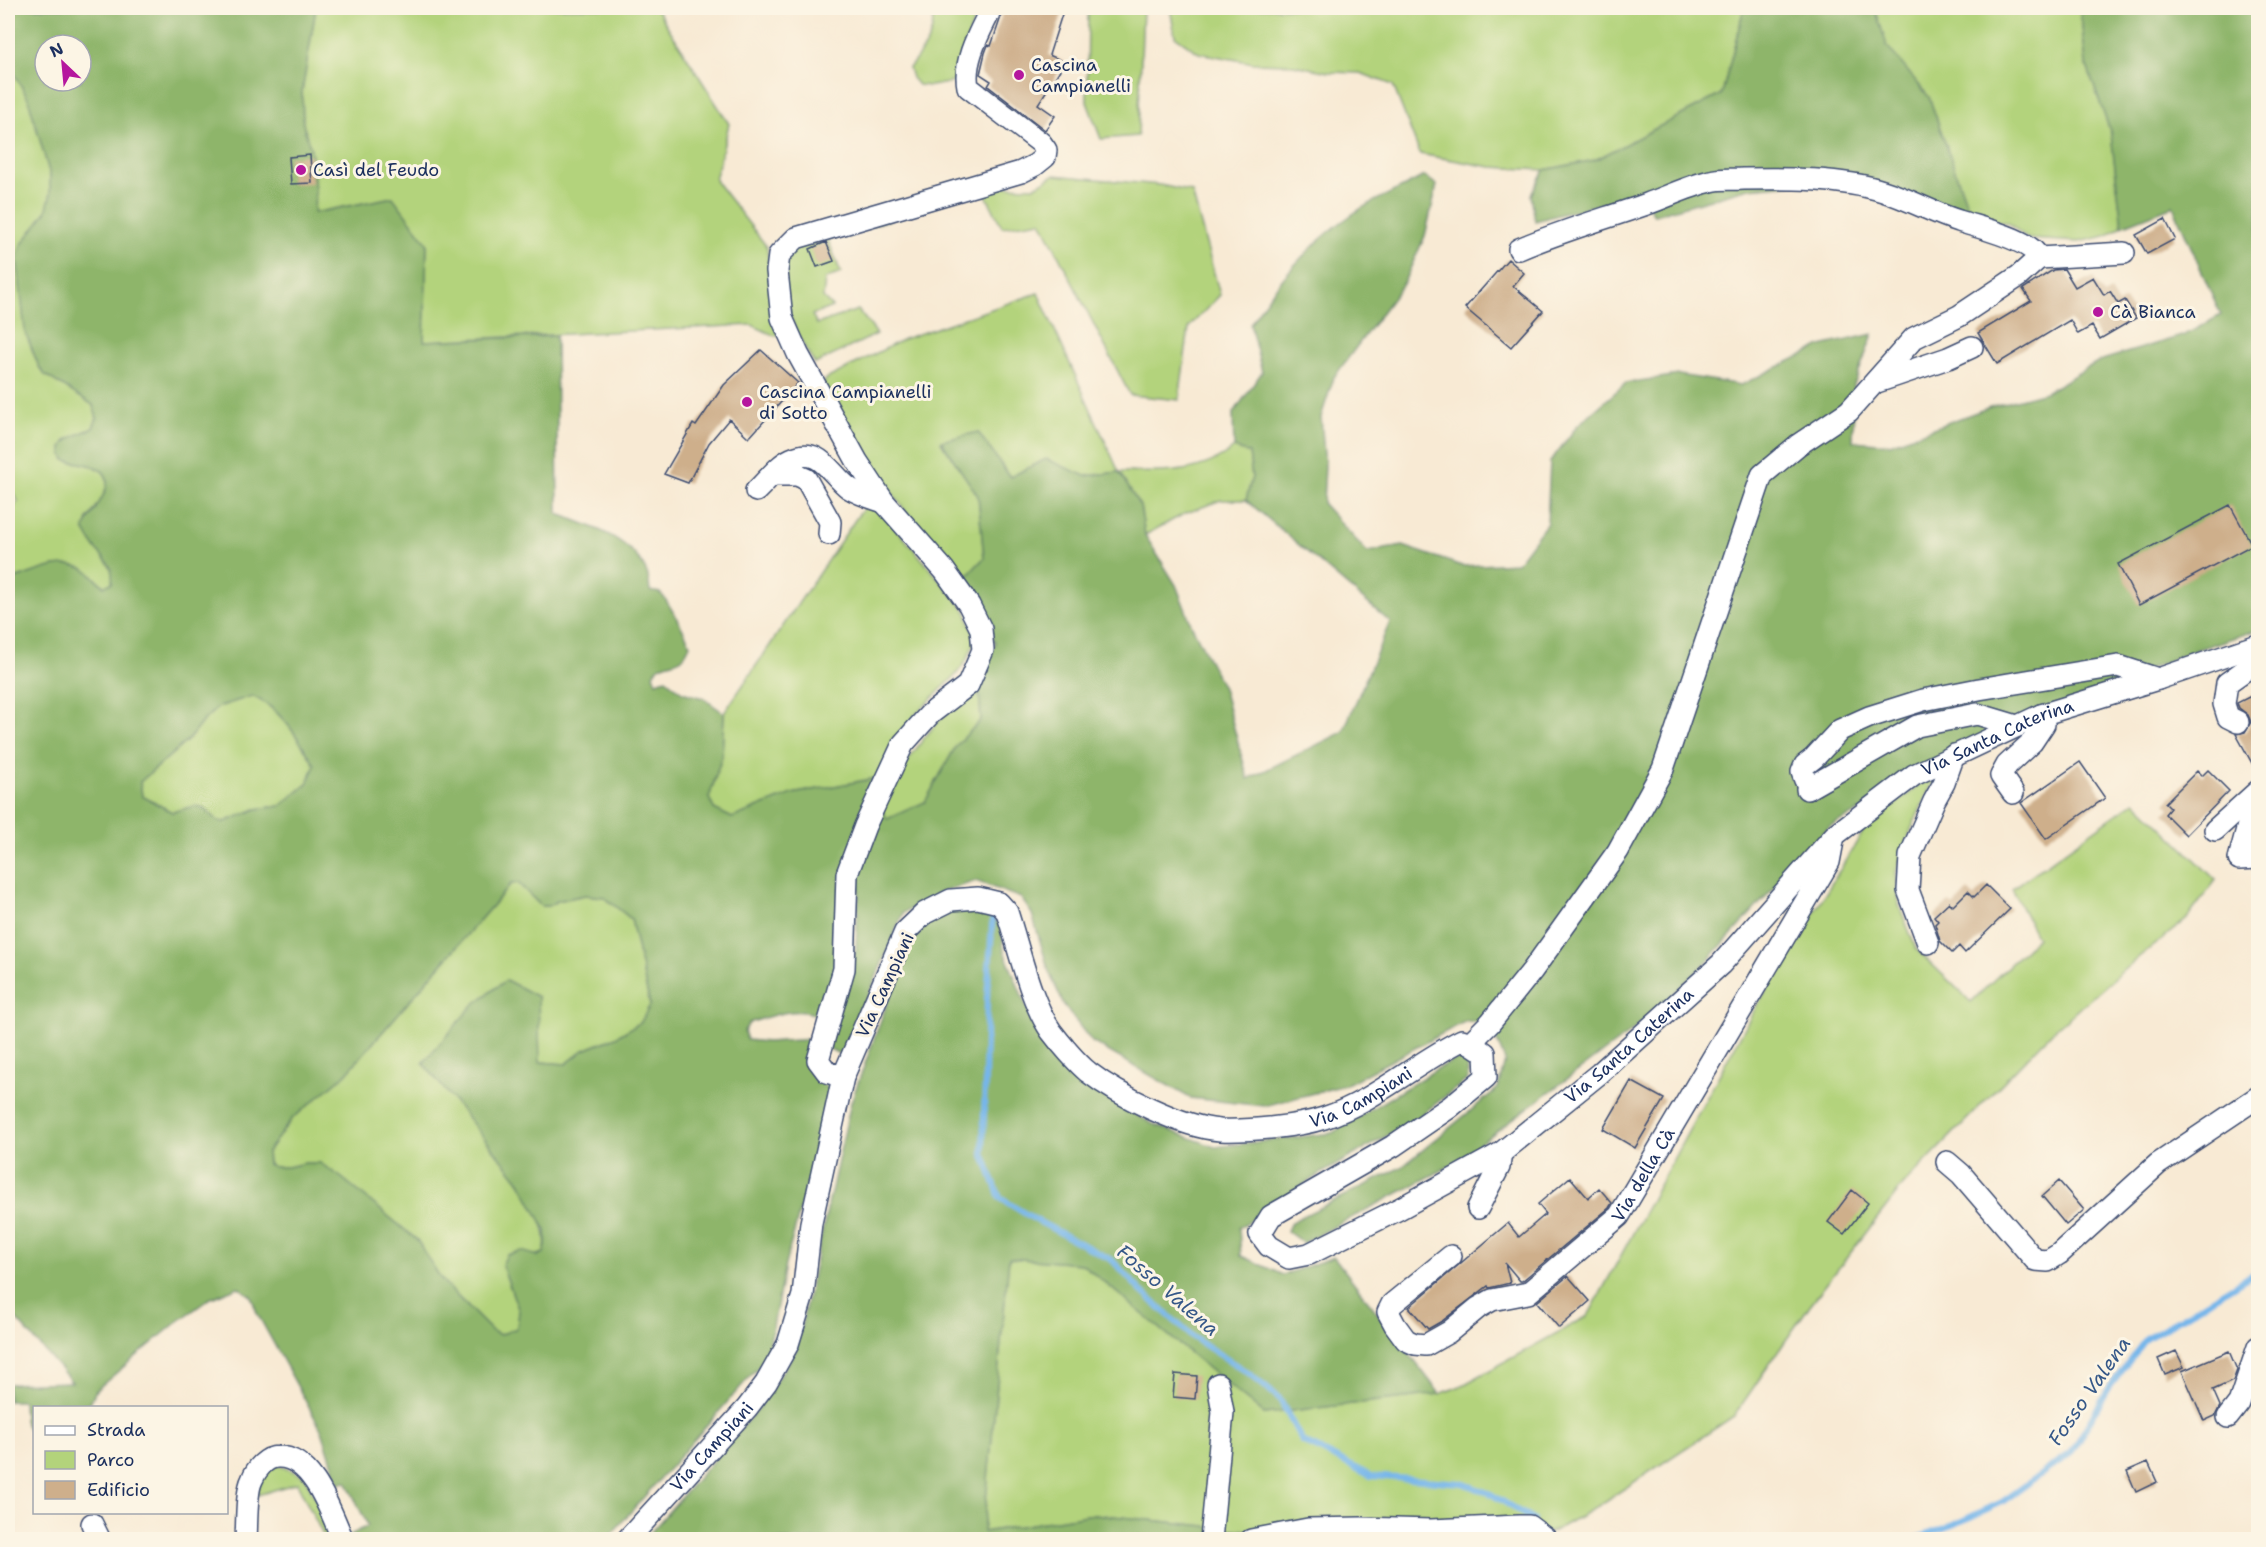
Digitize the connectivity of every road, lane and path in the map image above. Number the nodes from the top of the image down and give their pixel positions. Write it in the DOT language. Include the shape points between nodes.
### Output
graph roads {
  1 [pos="989,13"];
  2 [pos="1519,249"];
  3 [pos="2124,253"];
  4 [pos="2039,258"];
  5 [pos="1972,347"];
  6 [pos="1877,382"];
  7 [pos="772,475"];
  8 [pos="756,491"];
  9 [pos="884,502"];
  10 [pos="829,534"];
  11 [pos="2259,645"];
  12 [pos="2259,662"];
  13 [pos="2158,679"];
  14 [pos="2042,715"];
  15 [pos="2238,722"];
  16 [pos="2017,726"];
  17 [pos="1954,755"];
  18 [pos="2259,791"];
  19 [pos="2013,793"];
  20 [pos="2259,806"];
  21 [pos="2215,830"];
  22 [pos="1835,835"];
  23 [pos="2249,859"];
  24 [pos="1928,943"];
  25 [pos="1470,1043"];
  26 [pos="843,1077"];
  27 [pos="2259,1097"];
  28 [pos="1501,1153"];
  29 [pos="1947,1162"];
  30 [pos="1478,1208"];
  31 [pos="1451,1256"];
  32 [pos="2259,1347"];
  33 [pos="1218,1384"];
  34 [pos="2228,1417"];
  35 [pos="1545,1538"];
  36 [pos="246,1539"];
  37 [pos="343,1539"];
  38 [pos="627,1539"];
  39 [pos="1211,1539"];
  40 [pos="1251,1539"];
  1 -- 9 [label="street" via="974,44 966,79 968,87 1041,143 1045,157 1021,172 796,238 779,255 782,318 856,461"];
  2 -- 4 [label="street" via="1683,189 1714,180 1759,179 1829,181 1882,190 2030,247"];
  3 -- 4 [label="street"];
  4 -- 6 [label="street" via="1959,316 1914,338"];
  5 -- 6 [label="street"];
  6 -- 25 [label="street" via="1849,411 1762,475 1663,769 1618,851 1532,971"];
  7 -- 8 [label="street"];
  7 -- 9 [label="street" via="789,459 810,455 821,459 847,486"];
  7 -- 10 [label="street" via="806,479 830,522"];
  9 -- 26 [label="street" via="969,605 981,629 983,650 968,685 930,714 903,744 847,874 844,969 818,1060 827,1072"];
  11 -- 13 [label="street, Via Santa Caterina"];
  12 -- 15 [label="street" via="2227,683 2224,704 2228,717"];
  13 -- 14 [label="street, Via Santa Caterina"];
  13 -- 16 [label="street" via="2118,666 1923,700 1840,730 1804,765 1802,772 1811,787 1917,726 1977,714"];
  14 -- 16 [label="street, Via Santa Caterina"];
  14 -- 19 [label="street" via="2044,724 2032,742 2001,776"];
  16 -- 17 [label="street, Via Santa Caterina"];
  17 -- 22 [label="street, Via Santa Caterina" via="1914,775"];
  17 -- 24 [label="street" via="1910,856 1908,890"];
  18 -- 21 [label="street"];
  20 -- 23 [label="street" via="2248,825"];
  22 -- 28 [label="street, Via Santa Caterina" via="1721,964 1600,1073"];
  22 -- 31 [label="street, Via della Cà" via="1829,862 1619,1216 1528,1293 1492,1300 1426,1345 1414,1344 1406,1340 1388,1312 1392,1304"];
  25 -- 26 [label="street, Via Campiani" via="1462,1041 1452,1046 1372,1097 1323,1119 1219,1130 1173,1119 1087,1071 1051,1030 1034,995 1002,897 978,898 951,900 926,913 905,932"];
  25 -- 28 [label="street, Via Santa Caterina" via="1485,1053 1486,1077 1393,1146 1281,1209 1271,1216 1260,1234 1269,1246 1289,1258 1309,1254"];
  26 -- 38 [label="street, Via Campiani" via="811,1222 803,1295 788,1344 747,1408"];
  27 -- 29 [label="street" via="2158,1164 2048,1261 2035,1260"];
  28 -- 30 [label="street" via="1499,1167"];
  32 -- 34 [label="street" via="2239,1403"];
  33 -- 39 [label="street" via="1223,1412"];
  35 -- 40 [label="street" via="1529,1526 1519,1526 1308,1529"];
  36 -- 37 [label="street" via="250,1481 266,1460 276,1456 302,1465 313,1478"];
}
